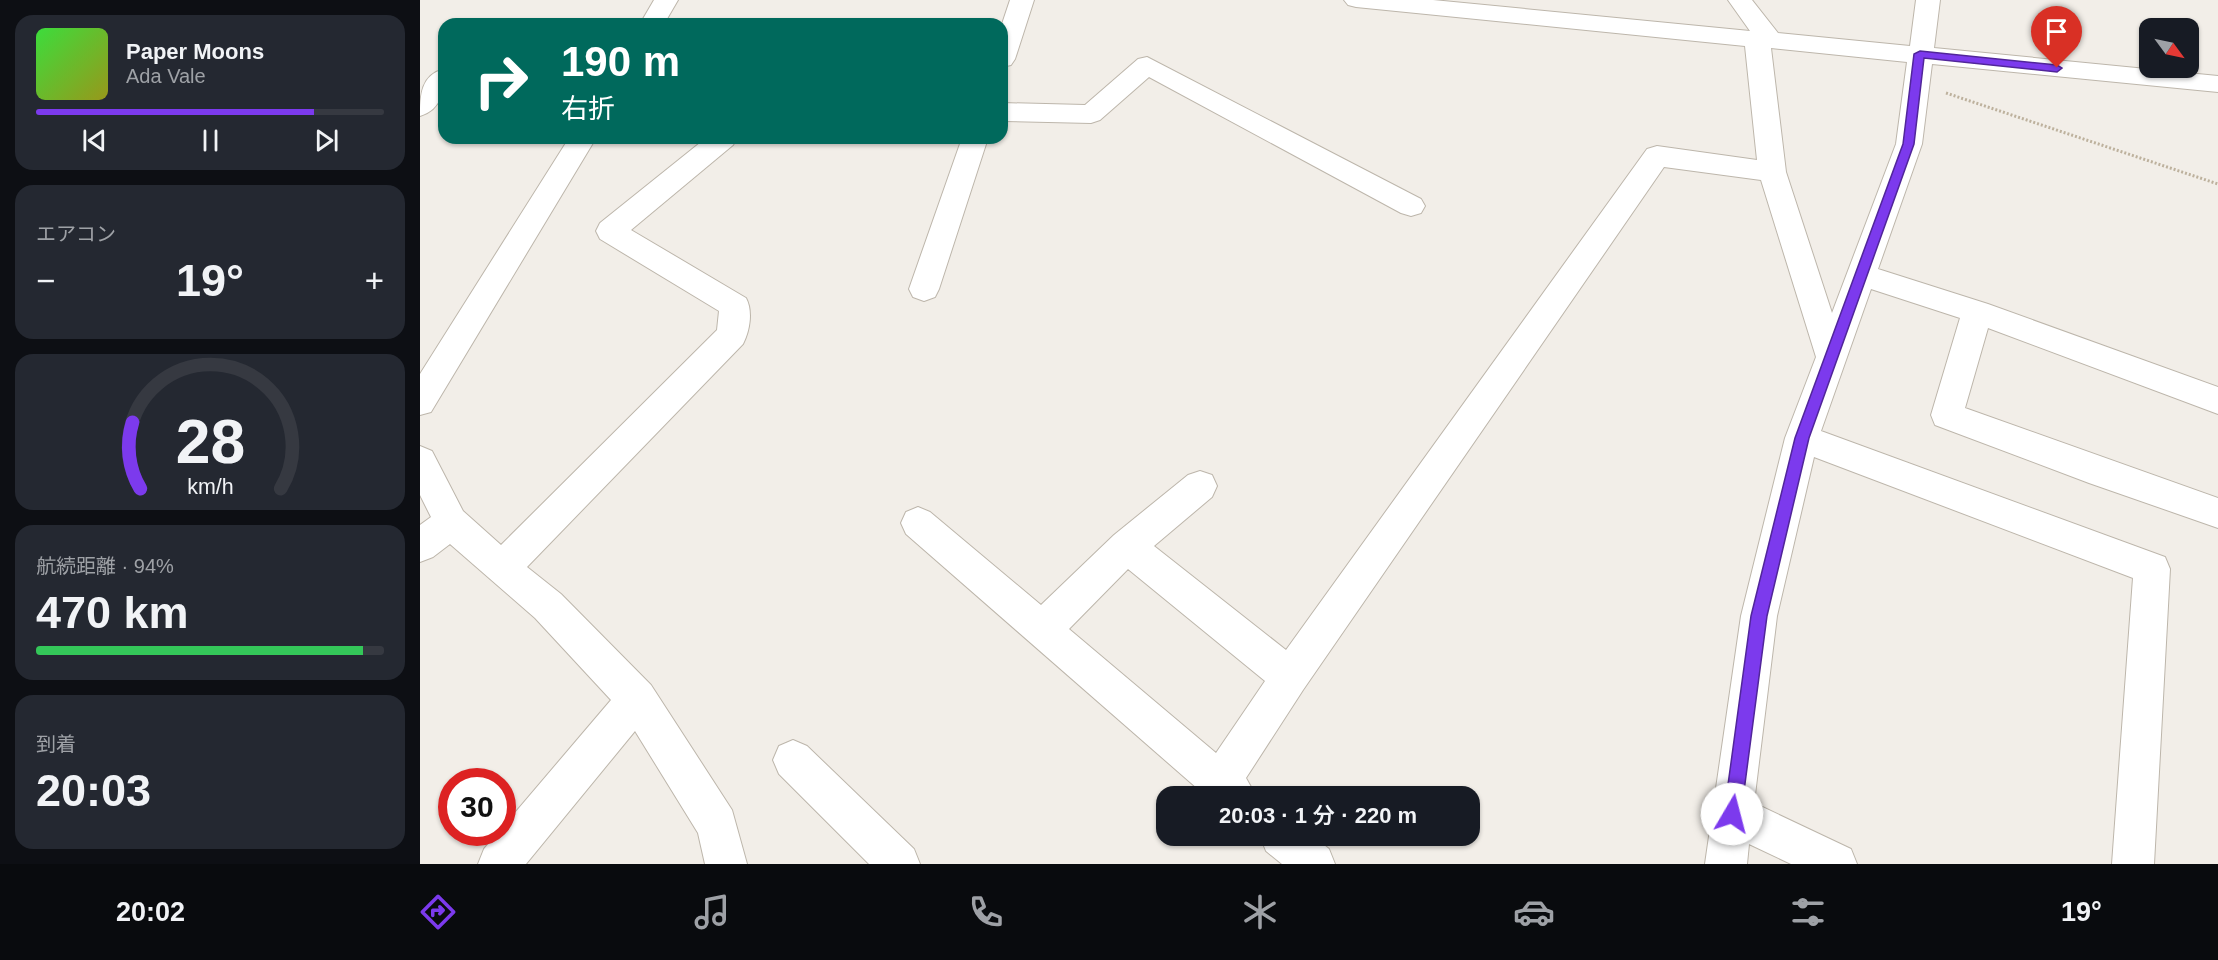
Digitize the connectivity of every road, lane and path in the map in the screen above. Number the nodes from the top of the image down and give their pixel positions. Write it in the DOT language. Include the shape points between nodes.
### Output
graph roads {
  1 [pos="666,0"];
  2 [pos="1022,0"];
  3 [pos="1356,0"];
  4 [pos="1740,0"];
  5 [pos="1928,0"];
  6 [pos="656,18"];
  7 [pos="1763,39"];
  8 [pos="1008,41"];
  9 [pos="1920,54"];
  10 [pos="420,72"];
  11 [pos="438,72"];
  12 [pos="1916,83"];
  13 [pos="438,84"];
  14 [pos="2218,84"];
  15 [pos="420,107"];
  16 [pos="1008,112"];
  17 [pos="579,144"];
  18 [pos="716,144"];
  19 [pos="973,144"];
  20 [pos="1772,172"];
  21 [pos="2218,184"];
  22 [pos="1411,206"];
  23 [pos="1863,274"];
  24 [pos="924,289"];
  25 [pos="1977,312"];
  26 [pos="1832,359"];
  27 [pos="2218,401"];
  28 [pos="420,402"];
  29 [pos="1802,438"];
  30 [pos="420,461"];
  31 [pos="1200,486"];
  32 [pos="2218,513"];
  33 [pos="451,522"];
  34 [pos="918,523"];
  35 [pos="420,546"];
  36 [pos="1127,546"];
  37 [pos="502,569"];
  38 [pos="1042,630"];
  39 [pos="1290,677"];
  40 [pos="637,699"];
  41 [pos="793,760"];
  42 [pos="1223,786"];
  43 [pos="1230,786"];
  44 [pos="1732,814"];
  45 [pos="1293,846"];
  46 [pos="499,864"];
  47 [pos="726,864"];
  48 [pos="899,864"];
  49 [pos="1314,864"];
  50 [pos="1726,864"];
  51 [pos="1836,864"];
  52 [pos="2133,864"];
  1 -- 6 [label="street"];
  2 -- 8 [label="street"];
  3 -- 7 [label="street"];
  4 -- 7 [label="street"];
  5 -- 9 [label="street"];
  7 -- 9 [label="street"];
  7 -- 20 [label="street"];
  9 -- 12 [label="street"];
  9 -- 14 [label="street"];
  10 -- 11 [label="street"];
  12 -- 21 [label="path"];
  12 -- 23 [label="street" via="1909,144"];
  13 -- 15 [label="street"];
  16 -- 22 [label="street" via="1091,114 1147,65"];
  17 -- 28 [label="street"];
  18 -- 37 [label="street" via="610,231 735,306 732,335"];
  19 -- 24 [label="street"];
  20 -- 26 [label="street"];
  20 -- 39 [label="street" via="1657,156"];
  23 -- 25 [label="street"];
  23 -- 26 [label="street"];
  25 -- 27 [label="street"];
  25 -- 32 [label="street" via="1947,415"];
  26 -- 29 [label="street"];
  29 -- 44 [label="street" via="1759,616"];
  29 -- 52 [label="street" via="2152,569"];
  30 -- 33 [label="street"];
  31 -- 36 [label="street"];
  33 -- 35 [label="street"];
  33 -- 37 [label="street"];
  34 -- 38 [label="street"];
  36 -- 38 [label="street"];
  36 -- 39 [label="street"];
  37 -- 40 [label="street" via="548,606"];
  38 -- 42 [label="street"];
  39 -- 43 [label="street"];
  40 -- 46 [label="street"];
  40 -- 47 [label="street" via="717,825"];
  41 -- 48 [label="street"];
  44 -- 50 [label="street"];
  44 -- 51 [label="street"];
  45 -- 49 [label="street"];
}
